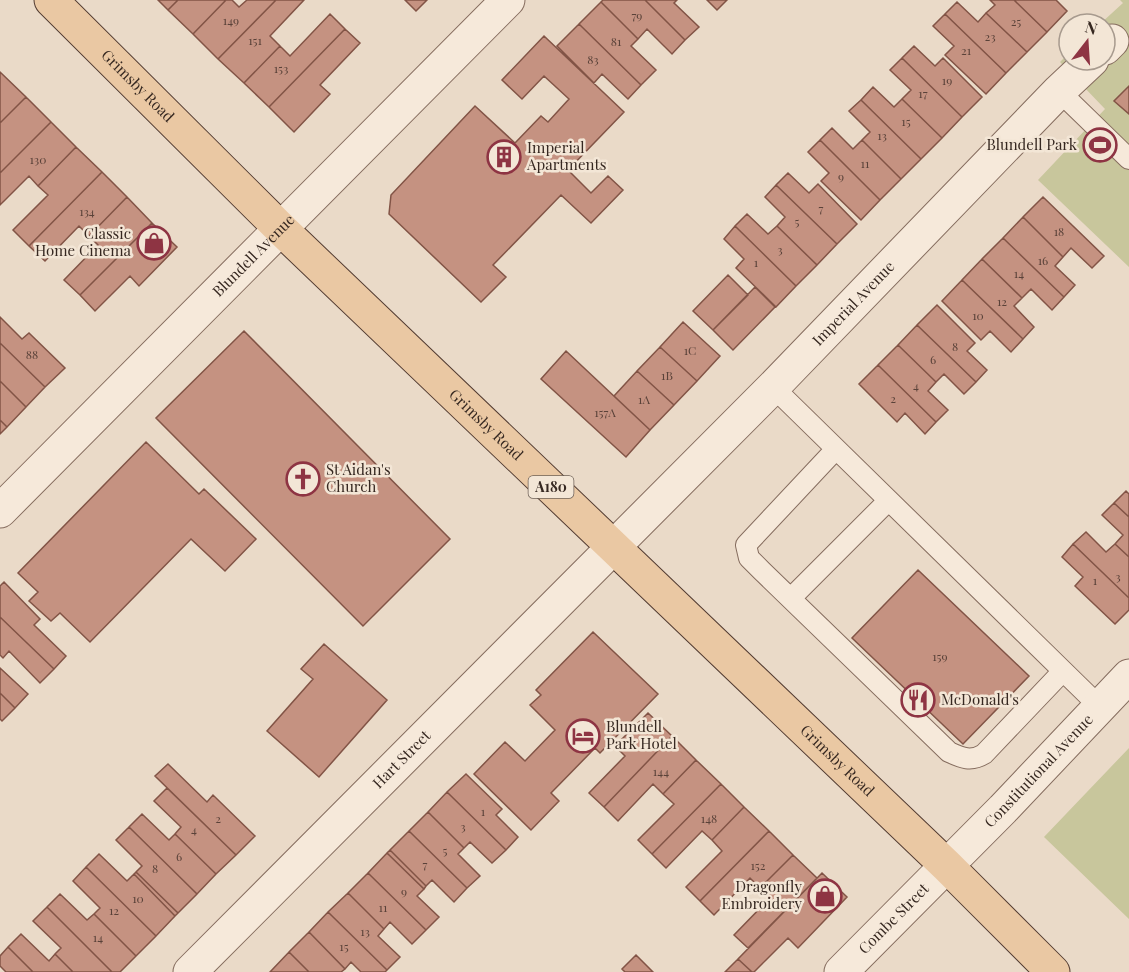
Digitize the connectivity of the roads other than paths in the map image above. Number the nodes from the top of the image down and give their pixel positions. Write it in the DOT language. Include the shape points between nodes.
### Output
graph roads {
  1 [pos="51,0"];
  2 [pos="508,0"];
  3 [pos="1079,72"];
  4 [pos="1059,91"];
  5 [pos="1129,159"];
  6 [pos="282,230"];
  7 [pos="773,387"];
  8 [pos="836,449"];
  9 [pos="888,501"];
  10 [pos="0,511"];
  11 [pos="614,546"];
  12 [pos="791,598"];
  13 [pos="1063,671"];
  14 [pos="1129,676"];
  15 [pos="1099,706"];
  16 [pos="947,866"];
  17 [pos="190,972"];
  18 [pos="841,972"];
  19 [pos="1053,972"];
  1 -- 6 [label="main road, Grimsby Road / A180"];
  2 -- 6 [label="street, Blundell Avenue"];
  3 -- 4 [label="street, Imperial Avenue"];
  4 -- 5 [label="lane"];
  4 -- 7 [label="street, Imperial Avenue"];
  6 -- 10 [label="street, Blundell Avenue"];
  6 -- 11 [label="main road, Grimsby Road / A180"];
  7 -- 8 [label="lane"];
  7 -- 11 [label="street, Imperial Avenue"];
  8 -- 9 [label="lane"];
  8 -- 12 [label="lane" via="746,545 749,558"];
  9 -- 12 [label="lane"];
  9 -- 13 [label="lane"];
  11 -- 16 [label="main road, Grimsby Road / A180"];
  11 -- 17 [label="street, Hart Street"];
  12 -- 13 [label="lane" via="949,752 966,759 984,754"];
  13 -- 15 [label="lane"];
  14 -- 15 [label="street, Constitutional Avenue"];
  15 -- 16 [label="street, Constitutional Avenue"];
  16 -- 18 [label="street, Combe Street"];
  16 -- 19 [label="main road, Grimsby Road / A180"];
}
